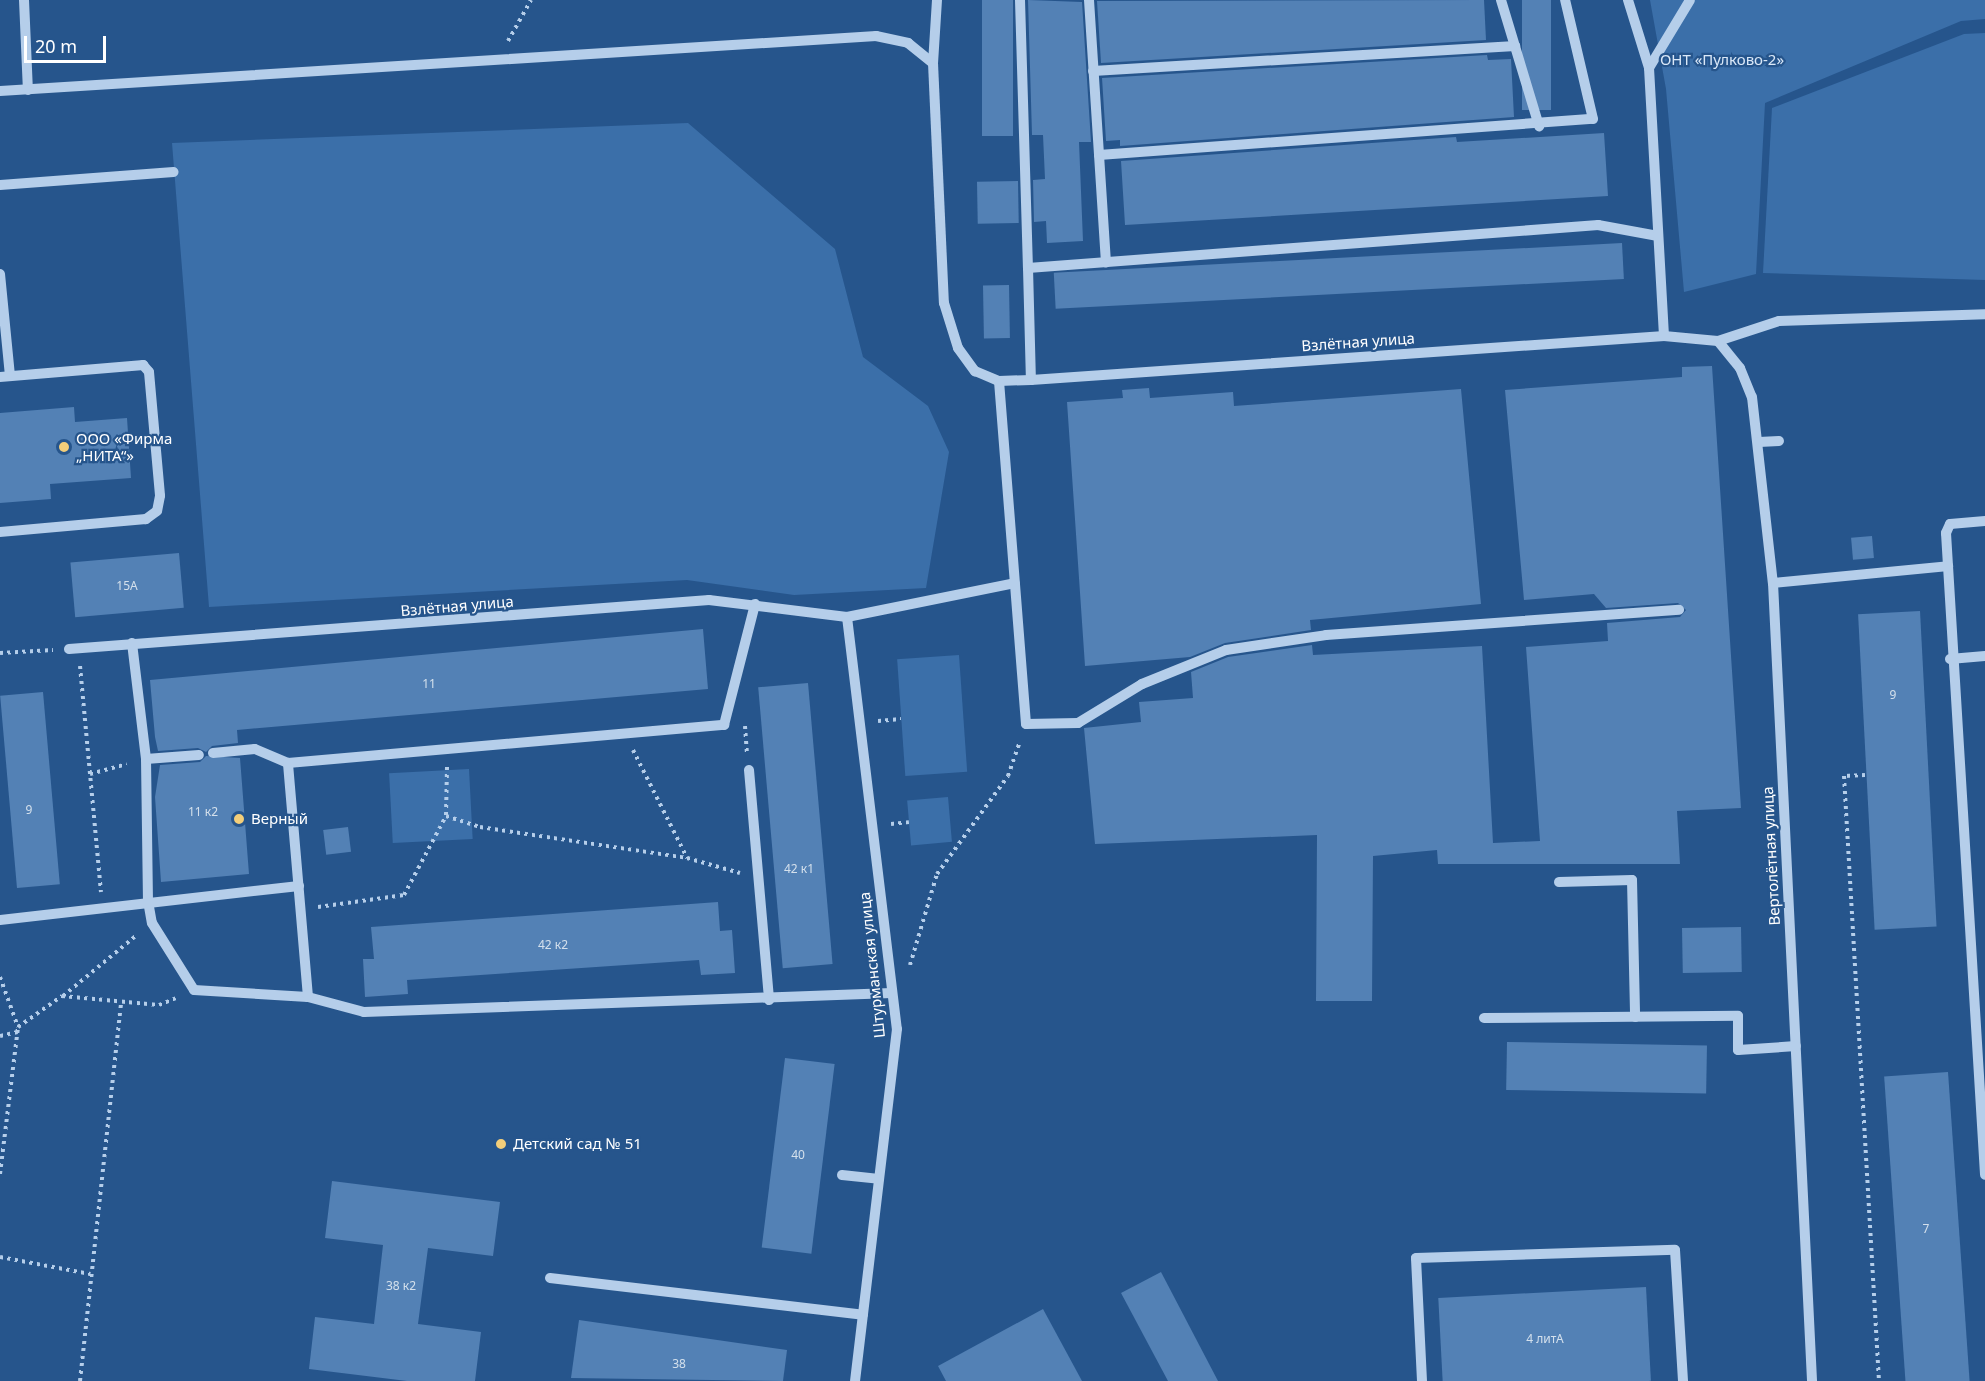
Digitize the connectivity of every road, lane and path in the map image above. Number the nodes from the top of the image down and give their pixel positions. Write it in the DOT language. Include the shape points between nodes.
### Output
graph roads {
  1 [pos="24,0"];
  2 [pos="531,0"];
  3 [pos="937,0"];
  4 [pos="1020,0"];
  5 [pos="1089,0"];
  6 [pos="1501,0"];
  7 [pos="1565,0"];
  8 [pos="1628,0"];
  9 [pos="1690,0"];
  10 [pos="1515,46"];
  11 [pos="498,60"];
  12 [pos="933,63"];
  13 [pos="1648,68"];
  14 [pos="1093,71"];
  15 [pos="28,90"];
  16 [pos="0,91"];
  17 [pos="1539,126"];
  18 [pos="1099,155"];
  19 [pos="174,172"];
  20 [pos="0,185"];
  21 [pos="1658,236"];
  22 [pos="1106,262"];
  23 [pos="1028,268"];
  24 [pos="0,274"];
  25 [pos="1985,314"];
  26 [pos="1664,336"];
  27 [pos="1718,341"];
  28 [pos="5,376"];
  29 [pos="1031,380"];
  30 [pos="999,381"];
  31 [pos="1779,441"];
  32 [pos="1759,442"];
  33 [pos="1985,521"];
  34 [pos="0,532"];
  35 [pos="1948,566"];
  36 [pos="1015,583"];
  37 [pos="1773,583"];
  38 [pos="755,604"];
  39 [pos="1679,610"];
  40 [pos="847,617"];
  41 [pos="132,643"];
  42 [pos="73,648"];
  43 [pos="0,653"];
  44 [pos="1985,656"];
  45 [pos="1950,658"];
  46 [pos="1026,724"];
  47 [pos="624,734"];
  48 [pos="447,749"];
  49 [pos="213,753"];
  50 [pos="199,755"];
  51 [pos="146,759"];
  52 [pos="288,763"];
  53 [pos="748,770"];
  54 [pos="90,774"];
  55 [pos="1865,775"];
  56 [pos="446,816"];
  57 [pos="909,822"];
  58 [pos="896,823"];
  59 [pos="687,858"];
  60 [pos="757,878"];
  61 [pos="1559,882"];
  62 [pos="299,886"];
  63 [pos="148,902"];
  64 [pos="102,907"];
  65 [pos="301,909"];
  66 [pos="0,920"];
  67 [pos="152,923"];
  68 [pos="0,977"];
  69 [pos="194,990"];
  70 [pos="892,993"];
  71 [pos="62,996"];
  72 [pos="308,997"];
  73 [pos="769,1000"];
  74 [pos="121,1001"];
  75 [pos="1635,1017"];
  76 [pos="1484,1018"];
  77 [pos="18,1029"];
  78 [pos="0,1036"];
  79 [pos="1796,1046"];
  80 [pos="2,1142"];
  81 [pos="0,1173"];
  82 [pos="842,1175"];
  83 [pos="1985,1175"];
  84 [pos="879,1179"];
  85 [pos="0,1257"];
  86 [pos="90,1274"];
  87 [pos="550,1278"];
  88 [pos="863,1315"];
  89 [pos="80,1381"];
  90 [pos="855,1381"];
  91 [pos="1422,1381"];
  92 [pos="1683,1381"];
  93 [pos="1812,1381"];
  94 [pos="1879,1381"];
  1 -- 15 [label="street"];
  2 -- 11 [label="path"];
  3 -- 12 [label="street"];
  4 -- 23 [label="street"];
  5 -- 14 [label="street"];
  6 -- 10 [label="street"];
  7 -- 17 [label="street" via="1593,119"];
  8 -- 13 [label="street"];
  9 -- 13 [label="street"];
  10 -- 14 [label="street"];
  10 -- 17 [label="street"];
  11 -- 12 [label="street" via="876,36 908,43"];
  11 -- 15 [label="street"];
  12 -- 30 [label="street" via="944,303 958,348 975,371"];
  13 -- 21 [label="street"];
  14 -- 18 [label="street"];
  15 -- 16 [label="street"];
  17 -- 18 [label="street"];
  18 -- 22 [label="street"];
  19 -- 20 [label="street"];
  21 -- 22 [label="street" via="1598,225"];
  21 -- 26 [label="street"];
  22 -- 23 [label="street"];
  23 -- 29 [label="street"];
  24 -- 28 [label="street"];
  25 -- 27 [label="street" via="1779,321"];
  26 -- 27 [label="street, Взлётная улица"];
  26 -- 29 [label="street, Взлётная улица"];
  27 -- 32 [label="street, Вертолётная улица" via="1748,387"];
  28 -- 34 [label="street" via="142,365 149,372 160,496 157,511 146,519"];
  29 -- 30 [label="street, Взлётная улица"];
  30 -- 36 [label="street"];
  31 -- 32 [label="street"];
  32 -- 37 [label="street, Вертолётная улица"];
  33 -- 35 [label="street" via="1948,526"];
  35 -- 37 [label="street"];
  35 -- 45 [label="street"];
  36 -- 40 [label="street, Взлётная улица"];
  36 -- 46 [label="street"];
  37 -- 79 [label="street, Вертолётная улица"];
  38 -- 40 [label="street, Взлётная улица"];
  38 -- 41 [label="street, Взлётная улица" via="709,600"];
  38 -- 47 [label="street" via="724,725"];
  39 -- 46 [label="street" via="1326,635 1226,650 1142,684 1078,723"];
  40 -- 70 [label="street, Штурманская улица"];
  41 -- 42 [label="street, Взлётная улица"];
  41 -- 51 [label="street"];
  42 -- 43 [label="path"];
  42 -- 54 [label="path"];
  44 -- 45 [label="street"];
  45 -- 83 [label="street"];
  46 -- 70 [label="path" via="1008,776 937,874 908,975"];
  47 -- 48 [label="street"];
  47 -- 59 [label="path"];
  48 -- 52 [label="street"];
  48 -- 56 [label="path"];
  49 -- 52 [label="street" via="255,750"];
  50 -- 51 [label="street"];
  51 -- 54 [label="path"];
  51 -- 63 [label="street"];
  52 -- 62 [label="street"];
  53 -- 60 [label="street"];
  54 -- 64 [label="path"];
  55 -- 94 [label="path" via="1844,776"];
  56 -- 59 [label="path" via="480,827"];
  56 -- 65 [label="path" via="404,895"];
  57 -- 58 [label="path"];
  59 -- 60 [label="path"];
  60 -- 73 [label="street"];
  61 -- 75 [label="street" via="1632,880"];
  62 -- 63 [label="street"];
  62 -- 65 [label="street"];
  63 -- 64 [label="street"];
  63 -- 67 [label="street"];
  64 -- 66 [label="street"];
  65 -- 72 [label="street"];
  67 -- 69 [label="street"];
  67 -- 71 [label="path"];
  68 -- 77 [label="path"];
  69 -- 72 [label="street"];
  69 -- 74 [label="path" via="159,1005"];
  70 -- 73 [label="street"];
  70 -- 84 [label="street, Штурманская улица" via="897,1029"];
  71 -- 74 [label="path"];
  71 -- 77 [label="path"];
  72 -- 73 [label="street" via="364,1012"];
  74 -- 86 [label="path"];
  75 -- 76 [label="street"];
  75 -- 79 [label="street" via="1738,1016 1738,1050"];
  77 -- 78 [label="path"];
  77 -- 80 [label="path"];
  79 -- 93 [label="street, Вертолётная улица"];
  80 -- 81 [label="path"];
  82 -- 84 [label="street"];
  84 -- 88 [label="street, Штурманская улица"];
  85 -- 86 [label="path"];
  86 -- 89 [label="path"];
  87 -- 88 [label="street"];
  88 -- 90 [label="street, Штурманская улица"];
  91 -- 92 [label="street" via="1416,1258 1675,1250"];
}
